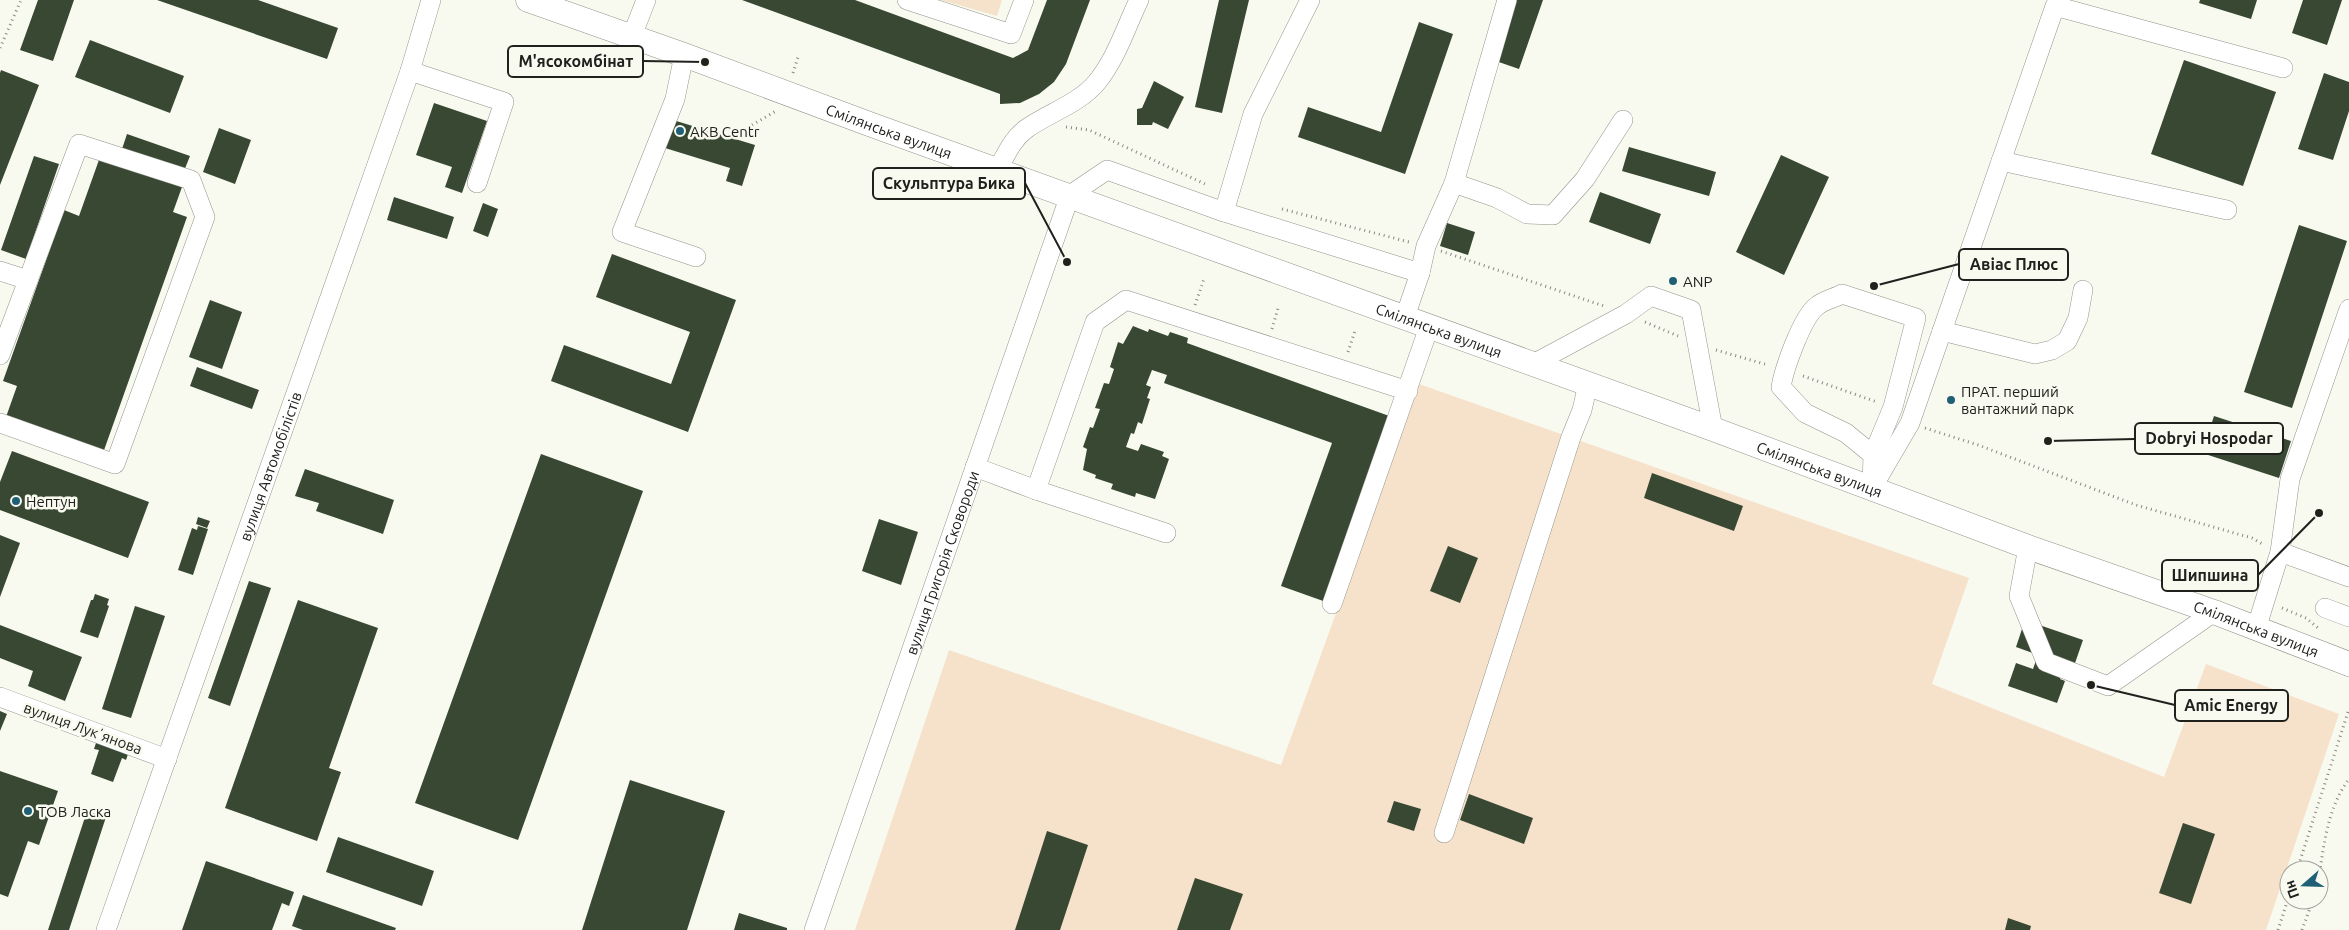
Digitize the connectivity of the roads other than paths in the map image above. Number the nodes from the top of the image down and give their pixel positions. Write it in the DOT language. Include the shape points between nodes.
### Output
graph roads {
  1 [pos="431,0"];
  2 [pos="528,0"];
  3 [pos="646,0"];
  4 [pos="907,0"];
  5 [pos="1024,0"];
  6 [pos="1139,0"];
  7 [pos="1310,0"];
  8 [pos="1507,0"];
  9 [pos="2054,3"];
  10 [pos="632,36"];
  11 [pos="684,55"];
  12 [pos="2283,68"];
  13 [pos="410,71"];
  14 [pos="1623,120"];
  15 [pos="2001,161"];
  16 [pos="998,169"];
  17 [pos="477,183"];
  18 [pos="1454,183"];
  19 [pos="1070,195"];
  20 [pos="1227,204"];
  21 [pos="2227,210"];
  22 [pos="696,257"];
  23 [pos="0,272"];
  24 [pos="1420,273"];
  25 [pos="28,280"];
  26 [pos="2083,290"];
  27 [pos="2349,309"];
  28 [pos="1405,318"];
  29 [pos="1429,327"];
  30 [pos="1942,331"];
  31 [pos="0,355"];
  32 [pos="1533,364"];
  33 [pos="1588,384"];
  34 [pos="1408,391"];
  35 [pos="0,423"];
  36 [pos="1713,429"];
  37 [pos="1873,455"];
  38 [pos="975,466"];
  39 [pos="1872,488"];
  40 [pos="1036,490"];
  41 [pos="1166,533"];
  42 [pos="2028,546"];
  43 [pos="2280,552"];
  44 [pos="2349,577"];
  45 [pos="1332,604"];
  46 [pos="2325,608"];
  47 [pos="2214,612"];
  48 [pos="2349,617"];
  49 [pos="2256,629"];
  50 [pos="2349,664"];
  51 [pos="0,697"];
  52 [pos="167,759"];
  53 [pos="1444,833"];
  54 [pos="106,930"];
  55 [pos="814,930"];
  1 -- 13 [label="street, вулиця Автомобілістів"];
  2 -- 10 [label="main road, Смілянська вулиця"];
  3 -- 10 [label="street"];
  4 -- 5 [label="street" via="1011,34"];
  6 -- 16 [label="street" via="1097,83 1026,129 1012,143"];
  7 -- 20 [label="street" via="1253,114"];
  8 -- 18 [label="street"];
  9 -- 12 [label="street"];
  9 -- 15 [label="street"];
  10 -- 11 [label="main road, Смілянська вулиця"];
  11 -- 16 [label="main road, Смілянська вулиця"];
  11 -- 22 [label="street" via="675,99 622,232"];
  13 -- 17 [label="street" via="504,102"];
  13 -- 52 [label="street, вулиця Автомобілістів"];
  14 -- 18 [label="street" via="1585,179 1552,215 1527,214 1497,198"];
  15 -- 21 [label="street"];
  15 -- 30 [label="street"];
  16 -- 19 [label="main road, Смілянська вулиця"];
  18 -- 24 [label="street" via="1426,246"];
  19 -- 20 [label="street" via="1107,170"];
  19 -- 28 [label="main road, Смілянська вулиця"];
  19 -- 38 [label="street, вулиця Григорія Сковороди"];
  20 -- 24 [label="street"];
  23 -- 25 [label="street"];
  24 -- 28 [label="street"];
  25 -- 31 [label="street"];
  25 -- 35 [label="street" via="79,144 191,180 205,216 115,464"];
  26 -- 30 [label="street" via="2078,318 2067,341 2052,350 2035,354"];
  27 -- 43 [label="street" via="2290,479"];
  28 -- 29 [label="main road, Смілянська вулиця"];
  29 -- 32 [label="main road, Смілянська вулиця"];
  29 -- 34 [label="street"];
  30 -- 39 [label="street" via="1910,423"];
  32 -- 33 [label="main road, Смілянська вулиця"];
  32 -- 36 [label="street" via="1626,314 1651,296 1691,310"];
  33 -- 36 [label="main road, Смілянська вулиця"];
  33 -- 53 [label="street"];
  34 -- 40 [label="street" via="1126,300 1095,322"];
  34 -- 45 [label="street"];
  36 -- 39 [label="main road, Смілянська вулиця"];
  37 -- 37 [label="street" via="1893,407 1916,318 1842,294 1816,306 1798,335 1784,369 1781,387 1804,413 1846,433"];
  37 -- 39 [label="street"];
  38 -- 40 [label="street"];
  38 -- 55 [label="street, вулиця Григорія Сковороди"];
  39 -- 42 [label="main road, Смілянська вулиця"];
  40 -- 41 [label="street"];
  42 -- 47 [label="main road, Смілянська вулиця"];
  42 -- 47 [label="street" via="2019,596 2046,662 2108,686"];
  43 -- 44 [label="street"];
  43 -- 49 [label="street"];
  46 -- 48 [label="street"];
  47 -- 49 [label="main road, Смілянська вулиця"];
  49 -- 50 [label="main road, Смілянська вулиця"];
  51 -- 52 [label="street, вулиця Лукʼянова"];
  52 -- 54 [label="street, вулиця Автомобілістів"];
}
